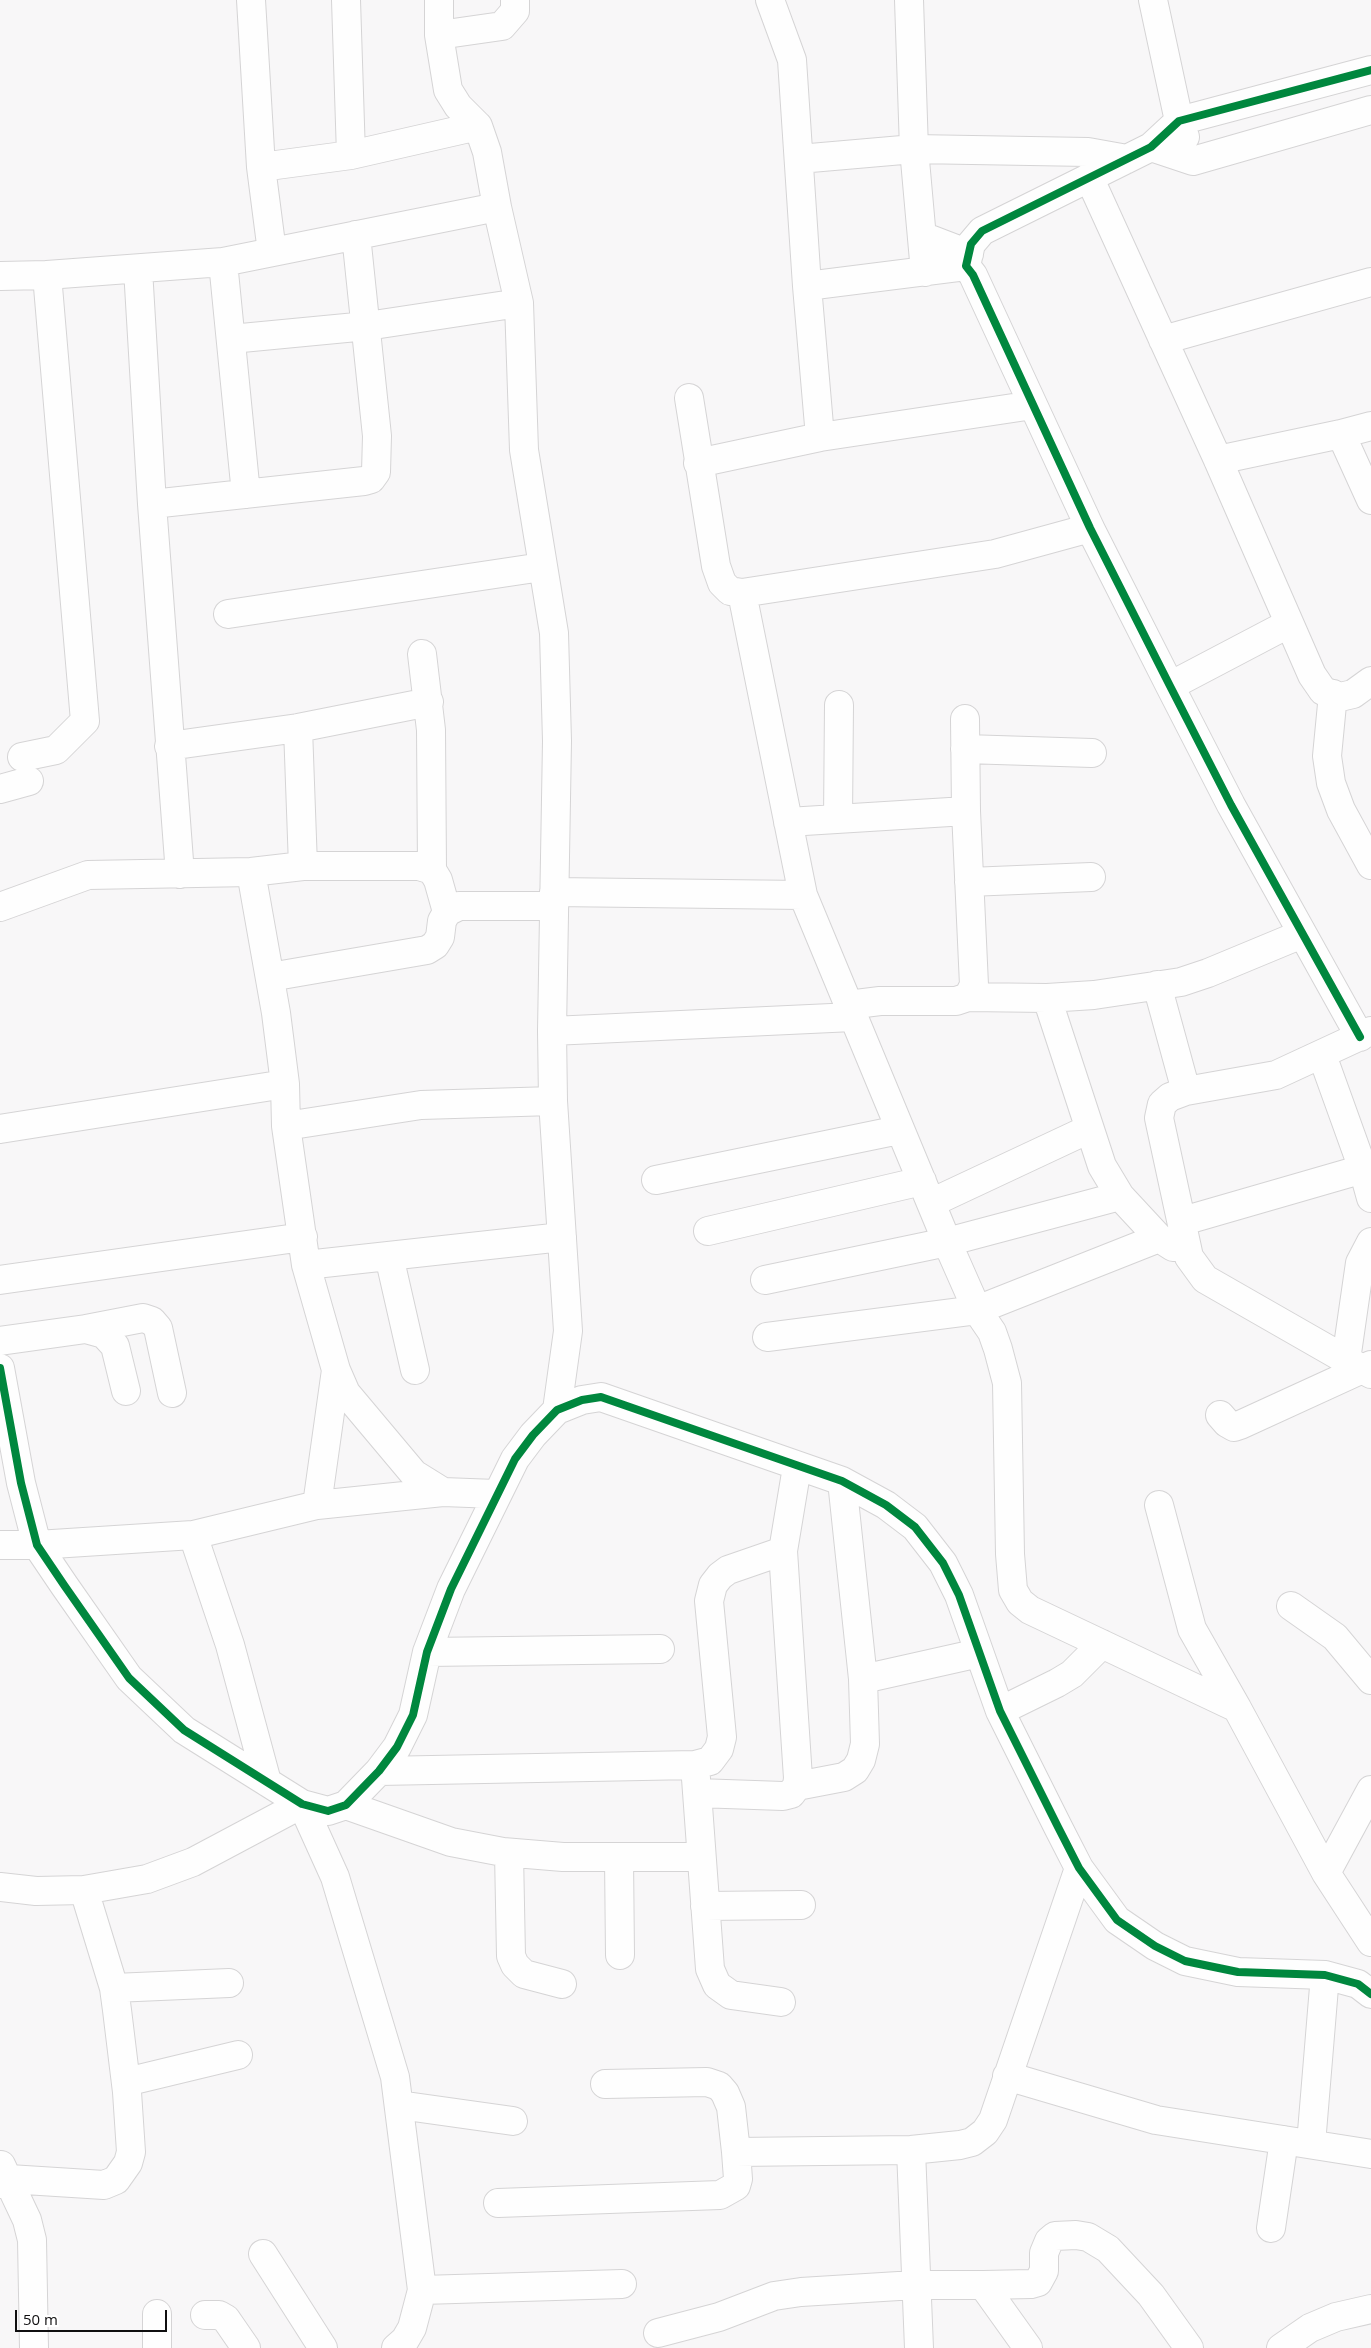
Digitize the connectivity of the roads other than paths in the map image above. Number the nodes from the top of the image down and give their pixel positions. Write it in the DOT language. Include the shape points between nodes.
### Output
graph roads {
  1 [pos="251,0"];
  2 [pos="346,0"];
  3 [pos="439,0"];
  4 [pos="515,0"];
  5 [pos="770,0"];
  6 [pos="909,0"];
  7 [pos="1153,0"];
  8 [pos="439,35"];
  9 [pos="1371,70"];
  10 [pos="1371,110"];
  11 [pos="1179,121"];
  12 [pos="478,126"];
  13 [pos="1151,147"];
  14 [pos="914,150"];
  15 [pos="350,155"];
  16 [pos="799,159"];
  17 [pos="1127,159"];
  18 [pos="1193,161"];
  19 [pos="261,167"];
  20 [pos="1089,177"];
  21 [pos="498,207"];
  22 [pos="356,235"];
  23 [pos="922,236"];
  24 [pos="272,252"];
  25 [pos="967,260"];
  26 [pos="223,262"];
  27 [pos="138,269"];
  28 [pos="925,272"];
  29 [pos="47,275"];
  30 [pos="0,276"];
  31 [pos="1371,282"];
  32 [pos="807,286"];
  33 [pos="519,303"];
  34 [pos="367,326"];
  35 [pos="231,339"];
  36 [pos="1163,340"];
  37 [pos="689,398"];
  38 [pos="1033,405"];
  39 [pos="1371,426"];
  40 [pos="1341,434"];
  41 [pos="820,437"];
  42 [pos="1218,460"];
  43 [pos="698,463"];
  44 [pos="246,494"];
  45 [pos="1371,500"];
  46 [pos="152,504"];
  47 [pos="1090,528"];
  48 [pos="542,567"];
  49 [pos="742,593"];
  50 [pos="228,614"];
  51 [pos="1288,624"];
  52 [pos="422,654"];
  53 [pos="1371,682"];
  54 [pos="1170,686"];
  55 [pos="1333,694"];
  56 [pos="429,702"];
  57 [pos="839,705"];
  58 [pos="965,719"];
  59 [pos="298,728"];
  60 [pos="169,746"];
  61 [pos="965,749"];
  62 [pos="1092,753"];
  63 [pos="0,789"];
  64 [pos="966,811"];
  65 [pos="838,819"];
  66 [pos="788,822"];
  67 [pos="1371,865"];
  68 [pos="303,866"];
  69 [pos="432,870"];
  70 [pos="251,872"];
  71 [pos="180,874"];
  72 [pos="1091,877"];
  73 [pos="969,882"];
  74 [pos="803,894"];
  75 [pos="554,899"];
  76 [pos="0,907"];
  77 [pos="447,912"];
  78 [pos="1302,934"];
  79 [pos="270,977"];
  80 [pos="1157,985"];
  81 [pos="968,996"];
  82 [pos="1047,998"];
  83 [pos="850,1011"];
  84 [pos="552,1031"];
  85 [pos="1365,1034"];
  86 [pos="1322,1055"];
  87 [pos="285,1084"];
  88 [pos="1186,1091"];
  89 [pos="552,1101"];
  90 [pos="286,1126"];
  91 [pos="0,1129"];
  92 [pos="1089,1129"];
  93 [pos="899,1130"];
  94 [pos="1363,1169"];
  95 [pos="656,1180"];
  96 [pos="926,1192"];
  97 [pos="1120,1196"];
  98 [pos="1371,1198"];
  99 [pos="1183,1221"];
  100 [pos="708,1231"];
  101 [pos="303,1237"];
  102 [pos="562,1237"];
  103 [pos="1159,1238"];
  104 [pos="947,1242"];
  105 [pos="1371,1242"];
  106 [pos="389,1256"];
  107 [pos="1189,1257"];
  108 [pos="306,1265"];
  109 [pos="0,1280"];
  110 [pos="765,1280"];
  111 [pos="977,1310"];
  112 [pos="86,1329"];
  113 [pos="767,1337"];
  114 [pos="0,1341"];
  115 [pos="1363,1367"];
  116 [pos="0,1368"];
  117 [pos="336,1370"];
  118 [pos="415,1370"];
  119 [pos="126,1391"];
  120 [pos="172,1393"];
  121 [pos="557,1410"];
  122 [pos="1220,1415"];
  123 [pos="797,1467"];
  124 [pos="842,1482"];
  125 [pos="443,1492"];
  126 [pos="496,1494"];
  127 [pos="317,1505"];
  128 [pos="1159,1505"];
  129 [pos="193,1535"];
  130 [pos="0,1544"];
  131 [pos="37,1545"];
  132 [pos="783,1551"];
  133 [pos="1291,1606"];
  134 [pos="1102,1644"];
  135 [pos="660,1649"];
  136 [pos="427,1652"];
  137 [pos="978,1653"];
  138 [pos="863,1679"];
  139 [pos="1371,1680"];
  140 [pos="1237,1708"];
  141 [pos="1000,1711"];
  142 [pos="695,1765"];
  143 [pos="379,1771"];
  144 [pos="267,1782"];
  145 [pos="797,1786"];
  146 [pos="1371,1790"];
  147 [pos="697,1793"];
  148 [pos="302,1804"];
  149 [pos="346,1805"];
  150 [pos="509,1853"];
  151 [pos="701,1857"];
  152 [pos="619,1858"];
  153 [pos="1080,1868"];
  154 [pos="1326,1873"];
  155 [pos="0,1887"];
  156 [pos="84,1890"];
  157 [pos="801,1905"];
  158 [pos="705,1906"];
  159 [pos="1371,1942"];
  160 [pos="620,1954"];
  161 [pos="1325,1975"];
  162 [pos="229,1984"];
  163 [pos="562,1984"];
  164 [pos="114,1988"];
  165 [pos="1371,1994"];
  166 [pos="781,2002"];
  167 [pos="238,2055"];
  168 [pos="1007,2076"];
  169 [pos="126,2082"];
  170 [pos="605,2084"];
  171 [pos="399,2105"];
  172 [pos="513,2121"];
  173 [pos="1284,2140"];
  174 [pos="1311,2144"];
  175 [pos="911,2150"];
  176 [pos="736,2152"];
  177 [pos="1371,2154"];
  178 [pos="2,2178"];
  179 [pos="498,2203"];
  180 [pos="1271,2228"];
  181 [pos="263,2254"];
  182 [pos="622,2284"];
  183 [pos="915,2285"];
  184 [pos="983,2285"];
  185 [pos="422,2290"];
  186 [pos="1371,2310"];
  187 [pos="157,2314"];
  188 [pos="205,2315"];
  189 [pos="658,2333"];
  190 [pos="34,2348"];
  191 [pos="157,2348"];
  192 [pos="246,2348"];
  193 [pos="323,2348"];
  194 [pos="396,2348"];
  195 [pos="919,2348"];
  196 [pos="1028,2348"];
  197 [pos="1189,2348"];
  198 [pos="1281,2348"];
  1 -- 19 [label="street"];
  2 -- 15 [label="street"];
  3 -- 8 [label="street"];
  4 -- 8 [label="street" via="515,11 502,26"];
  5 -- 16 [label="street" via="792,60"];
  6 -- 14 [label="street"];
  7 -- 11 [label="street"];
  8 -- 12 [label="street" via="448,90 458,106"];
  9 -- 11 [label="street"];
  10 -- 18 [label="street"];
  11 -- 13 [label="street"];
  11 -- 18 [label="street"];
  12 -- 15 [label="street"];
  12 -- 21 [label="street" via="487,152"];
  13 -- 17 [label="street"];
  13 -- 18 [label="street"];
  14 -- 16 [label="street"];
  14 -- 17 [label="street" via="1088,152"];
  14 -- 23 [label="street"];
  15 -- 19 [label="street"];
  16 -- 32 [label="street"];
  17 -- 20 [label="street"];
  19 -- 24 [label="street"];
  20 -- 25 [label="street" via="982,231 971,244"];
  20 -- 36 [label="street"];
  21 -- 22 [label="street"];
  21 -- 33 [label="street"];
  22 -- 24 [label="street"];
  22 -- 34 [label="street"];
  23 -- 25 [label="street"];
  23 -- 28 [label="street"];
  24 -- 26 [label="street"];
  25 -- 28 [label="street"];
  25 -- 38 [label="street"];
  26 -- 27 [label="street"];
  26 -- 35 [label="street"];
  27 -- 29 [label="street"];
  27 -- 46 [label="street"];
  28 -- 32 [label="street"];
  29 -- 30 [label="street"];
  29 -- 63 [label="street" via="85,721 56,750"];
  31 -- 36 [label="street"];
  32 -- 41 [label="street"];
  33 -- 34 [label="street"];
  33 -- 48 [label="street" via="524,450"];
  34 -- 35 [label="street"];
  34 -- 44 [label="street" via="377,436 376,472 364,481"];
  35 -- 44 [label="street"];
  36 -- 42 [label="street"];
  37 -- 43 [label="street"];
  38 -- 41 [label="street"];
  38 -- 47 [label="street"];
  39 -- 40 [label="street"];
  40 -- 42 [label="street"];
  40 -- 45 [label="street"];
  41 -- 43 [label="street"];
  42 -- 51 [label="street"];
  43 -- 49 [label="street" via="716,566 722,583 730,592"];
  44 -- 46 [label="street"];
  46 -- 60 [label="street"];
  47 -- 49 [label="street" via="995,554"];
  47 -- 54 [label="street"];
  48 -- 50 [label="street"];
  48 -- 75 [label="street" via="554,633 557,741"];
  49 -- 66 [label="street"];
  51 -- 54 [label="street"];
  51 -- 55 [label="street" via="1312,675 1323,691"];
  52 -- 56 [label="street"];
  53 -- 55 [label="street" via="1353,694 1340,697"];
  54 -- 78 [label="street"];
  55 -- 67 [label="street" via="1327,756 1330,783"];
  56 -- 59 [label="street"];
  56 -- 69 [label="street"];
  57 -- 65 [label="street"];
  58 -- 61 [label="street"];
  59 -- 60 [label="street"];
  59 -- 68 [label="street"];
  60 -- 71 [label="street"];
  61 -- 62 [label="street"];
  61 -- 64 [label="street"];
  64 -- 65 [label="street"];
  64 -- 73 [label="street"];
  65 -- 66 [label="street"];
  66 -- 74 [label="street"];
  68 -- 69 [label="street" via="419,866"];
  68 -- 70 [label="street"];
  69 -- 77 [label="street"];
  70 -- 71 [label="street"];
  70 -- 79 [label="street"];
  71 -- 76 [label="street" via="88,875"];
  72 -- 73 [label="street"];
  73 -- 81 [label="street" via="974,985"];
  74 -- 75 [label="street"];
  74 -- 83 [label="street"];
  75 -- 77 [label="street" via="459,906"];
  75 -- 84 [label="street"];
  77 -- 79 [label="street" via="440,937 427,950"];
  78 -- 80 [label="street" via="1208,973"];
  78 -- 85 [label="street"];
  79 -- 87 [label="street"];
  80 -- 82 [label="street" via="1094,995"];
  80 -- 88 [label="street"];
  81 -- 82 [label="street"];
  81 -- 83 [label="street" via="956,1001 880,1001"];
  82 -- 92 [label="street"];
  83 -- 84 [label="street"];
  83 -- 93 [label="street"];
  84 -- 89 [label="street"];
  85 -- 86 [label="street"];
  86 -- 88 [label="street" via="1276,1075"];
  86 -- 94 [label="street"];
  87 -- 90 [label="street"];
  87 -- 91 [label="street"];
  88 -- 99 [label="street" via="1162,1104 1159,1118"];
  89 -- 90 [label="street" via="421,1105"];
  89 -- 102 [label="street"];
  90 -- 101 [label="street"];
  92 -- 96 [label="street"];
  92 -- 97 [label="street" via="1102,1166"];
  93 -- 95 [label="street"];
  93 -- 96 [label="street"];
  94 -- 98 [label="street"];
  94 -- 99 [label="street"];
  96 -- 100 [label="street"];
  96 -- 104 [label="street"];
  97 -- 103 [label="street"];
  97 -- 104 [label="street"];
  99 -- 107 [label="street"];
  101 -- 108 [label="street"];
  101 -- 109 [label="street"];
  102 -- 106 [label="street"];
  102 -- 121 [label="street" via="568,1330"];
  103 -- 107 [label="street"];
  103 -- 111 [label="street"];
  104 -- 110 [label="street"];
  104 -- 111 [label="street"];
  105 -- 115 [label="street" via="1360,1263"];
  106 -- 108 [label="street"];
  106 -- 118 [label="street"];
  107 -- 115 [label="street" via="1205,1279 1221,1290"];
  108 -- 117 [label="street"];
  111 -- 113 [label="street"];
  111 -- 134 [label="street" via="992,1332 1007,1383 1013,1590 1030,1610"];
  112 -- 114 [label="street"];
  112 -- 119 [label="street" via="104,1334 116,1346"];
  112 -- 120 [label="street" via="143,1318 152,1321 158,1328"];
  115 -- 122 [label="street" via="1240,1425 1234,1427"];
  116 -- 131 [label="street" via="21,1483"];
  117 -- 125 [label="street" via="346,1393 414,1474"];
  117 -- 127 [label="street"];
  121 -- 123 [label="street" via="582,1400 601,1397"];
  121 -- 126 [label="street" via="515,1459"];
  123 -- 124 [label="street"];
  123 -- 132 [label="street"];
  124 -- 137 [label="street" via="886,1505 915,1527 943,1563 959,1595"];
  124 -- 138 [label="street"];
  125 -- 126 [label="street"];
  125 -- 127 [label="street"];
  126 -- 136 [label="street" via="450,1589"];
  127 -- 129 [label="street"];
  128 -- 140 [label="street" via="1192,1629"];
  129 -- 131 [label="street"];
  129 -- 144 [label="street" via="230,1645"];
  130 -- 131 [label="street"];
  131 -- 144 [label="street" via="129,1678 184,1730"];
  132 -- 142 [label="street" via="728,1570 713,1585 708,1601 722,1738 710,1761"];
  132 -- 145 [label="street"];
  133 -- 139 [label="street" via="1335,1637"];
  134 -- 140 [label="street"];
  134 -- 141 [label="street" via="1072,1674"];
  135 -- 136 [label="street"];
  136 -- 143 [label="street" via="413,1715 397,1747"];
  137 -- 138 [label="street"];
  137 -- 141 [label="street"];
  138 -- 145 [label="street" via="865,1744 856,1770 844,1777"];
  140 -- 154 [label="street"];
  141 -- 153 [label="street"];
  142 -- 143 [label="street"];
  142 -- 147 [label="street"];
  143 -- 149 [label="street"];
  144 -- 148 [label="street"];
  145 -- 147 [label="street" via="791,1794 783,1796"];
  146 -- 154 [label="street"];
  147 -- 151 [label="street"];
  148 -- 149 [label="street" via="328,1811"];
  148 -- 156 [label="street" via="193,1862 147,1879"];
  148 -- 171 [label="street" via="335,1877 386,2042"];
  149 -- 150 [label="street" via="451,1842"];
  150 -- 152 [label="street" via="563,1858"];
  150 -- 163 [label="street" via="510,1956 524,1974"];
  151 -- 152 [label="street"];
  151 -- 158 [label="street"];
  152 -- 160 [label="street"];
  153 -- 161 [label="street" via="1117,1920 1154,1946 1185,1961 1238,1972"];
  153 -- 168 [label="street"];
  154 -- 159 [label="street"];
  155 -- 156 [label="street" via="36,1891"];
  156 -- 164 [label="street"];
  157 -- 158 [label="street"];
  158 -- 166 [label="street" via="710,1970 717,1985 731,1995"];
  161 -- 165 [label="street" via="1358,1984"];
  161 -- 174 [label="street"];
  162 -- 164 [label="street"];
  164 -- 169 [label="street"];
  167 -- 169 [label="street"];
  168 -- 173 [label="street" via="1156,2120"];
  168 -- 175 [label="street" via="993,2120 985,2132 972,2142 960,2145"];
  169 -- 178 [label="street" via="131,2152 128,2163 116,2180 104,2185"];
  170 -- 176 [label="street" via="707,2082 719,2086 731,2107"];
  171 -- 172 [label="street"];
  171 -- 185 [label="street"];
  173 -- 174 [label="street"];
  173 -- 180 [label="street"];
  174 -- 177 [label="street"];
  175 -- 176 [label="street"];
  175 -- 183 [label="street"];
  176 -- 179 [label="street" via="736,2186 720,2195"];
  178 -- 190 [label="street" via="28,2220 32,2240"];
  181 -- 193 [label="street"];
  182 -- 185 [label="street"];
  183 -- 184 [label="street"];
  183 -- 189 [label="street" via="774,2296 719,2318"];
  183 -- 195 [label="street"];
  184 -- 196 [label="street"];
  184 -- 197 [label="street" via="1038,2282 1044,2271 1048,2241 1055,2236 1076,2234 1088,2237 1108,2249 1151,2296"];
  185 -- 194 [label="street" via="412,2328"];
  186 -- 198 [label="street" via="1336,2317 1310,2328"];
  187 -- 191 [label="street"];
  188 -- 192 [label="street" via="219,2315 226,2319"];
}
